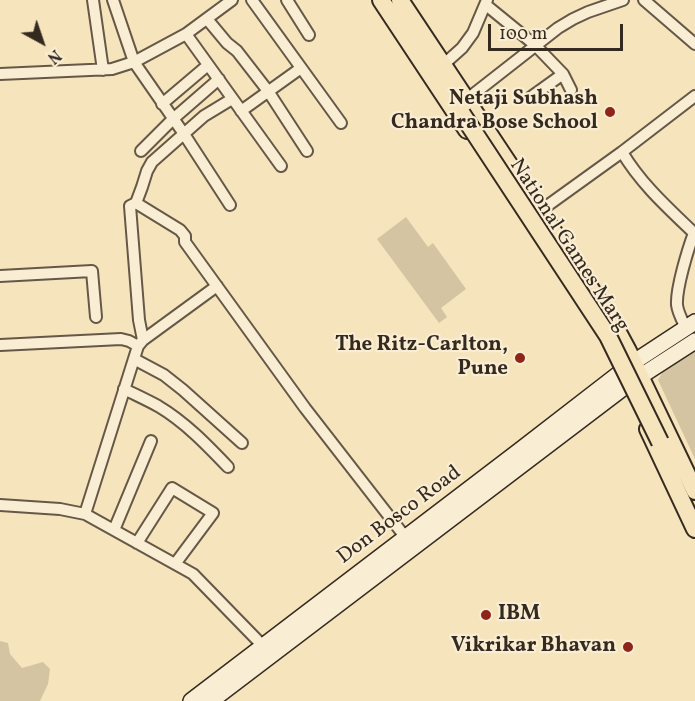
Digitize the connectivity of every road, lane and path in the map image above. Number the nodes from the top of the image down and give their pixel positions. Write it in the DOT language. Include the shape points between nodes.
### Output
graph roads {
  1 [pos="93,0"];
  2 [pos="113,0"];
  3 [pos="232,0"];
  4 [pos="252,0"];
  5 [pos="287,0"];
  6 [pos="381,0"];
  7 [pos="387,0"];
  8 [pos="393,0"];
  9 [pos="400,0"];
  10 [pos="623,0"];
  11 [pos="644,0"];
  12 [pos="487,2"];
  13 [pos="207,19"];
  14 [pos="186,34"];
  15 [pos="309,35"];
  16 [pos="695,44"];
  17 [pos="535,45"];
  18 [pos="134,62"];
  19 [pos="208,65"];
  20 [pos="443,65"];
  21 [pos="301,68"];
  22 [pos="103,70"];
  23 [pos="0,74"];
  24 [pos="563,74"];
  25 [pos="219,79"];
  26 [pos="571,90"];
  27 [pos="268,91"];
  28 [pos="695,96"];
  29 [pos="531,97"];
  30 [pos="232,99"];
  31 [pos="162,104"];
  32 [pos="465,109"];
  33 [pos="241,111"];
  34 [pos="173,119"];
  35 [pos="341,123"];
  36 [pos="184,134"];
  37 [pos="141,151"];
  38 [pos="307,151"];
  39 [pos="622,152"];
  40 [pos="281,166"];
  41 [pos="136,203"];
  42 [pos="230,205"];
  43 [pos="540,211"];
  44 [pos="694,233"];
  45 [pos="0,276"];
  46 [pos="217,286"];
  47 [pos="96,317"];
  48 [pos="690,325"];
  49 [pos="607,330"];
  50 [pos="695,340"];
  51 [pos="140,343"];
  52 [pos="0,345"];
  53 [pos="134,359"];
  54 [pos="630,374"];
  55 [pos="124,389"];
  56 [pos="662,440"];
  57 [pos="151,441"];
  58 [pos="242,443"];
  59 [pos="228,467"];
  60 [pos="695,491"];
  61 [pos="695,503"];
  62 [pos="0,505"];
  63 [pos="85,513"];
  64 [pos="695,517"];
  65 [pos="695,528"];
  66 [pos="114,530"];
  67 [pos="406,538"];
  68 [pos="137,543"];
  69 [pos="175,564"];
  70 [pos="262,646"];
  71 [pos="191,701"];
  72 [pos="211,701"];
  1 -- 22 [label="street"];
  2 -- 18 [label="street"];
  3 -- 13 [label="street"];
  4 -- 21 [label="street"];
  5 -- 15 [label="street"];
  6 -- 49 [label="main road, National Games Marg"];
  7 -- 32 [label="main road"];
  8 -- 32 [label="main road"];
  9 -- 20 [label="main road, National Games Marg"];
  10 -- 17 [label="street" via="573,19"];
  11 -- 16 [label="street"];
  12 -- 17 [label="street"];
  12 -- 20 [label="street" via="473,33"];
  13 -- 14 [label="street"];
  13 -- 27 [label="street"];
  14 -- 18 [label="street"];
  14 -- 19 [label="street"];
  17 -- 24 [label="street"];
  17 -- 32 [label="street"];
  18 -- 22 [label="street"];
  18 -- 31 [label="street"];
  19 -- 25 [label="street"];
  19 -- 31 [label="street"];
  20 -- 32 [label="main road, National Games Marg"];
  21 -- 27 [label="street"];
  21 -- 35 [label="street"];
  22 -- 23 [label="street"];
  24 -- 26 [label="street"];
  24 -- 29 [label="street"];
  25 -- 30 [label="street"];
  25 -- 34 [label="street"];
  27 -- 33 [label="street"];
  27 -- 38 [label="street"];
  28 -- 39 [label="street"];
  30 -- 33 [label="street"];
  30 -- 36 [label="street"];
  31 -- 34 [label="street"];
  32 -- 43 [label="main road, National Games Marg"];
  32 -- 56 [label="main road, bridge" via="608,336"];
  33 -- 40 [label="street"];
  34 -- 36 [label="street"];
  34 -- 37 [label="street"];
  36 -- 41 [label="street" via="152,162"];
  36 -- 42 [label="street"];
  39 -- 43 [label="street"];
  39 -- 44 [label="street" via="641,181"];
  41 -- 46 [label="street" via="180,230"];
  41 -- 51 [label="street" via="130,211"];
  43 -- 49 [label="main road, National Games Marg"];
  44 -- 48 [label="street" via="677,296 678,307"];
  45 -- 47 [label="street" via="92,272"];
  46 -- 51 [label="street"];
  46 -- 67 [label="street"];
  48 -- 54 [label="main road"];
  49 -- 54 [label="main road, National Games Marg"];
  50 -- 54 [label="main road"];
  51 -- 52 [label="street" via="121,339"];
  51 -- 53 [label="street"];
  53 -- 55 [label="street"];
  53 -- 58 [label="street" via="164,375"];
  54 -- 60 [label="main road, National Games Marg"];
  54 -- 65 [label="main road, National Games Marg"];
  54 -- 67 [label="main road, Don Bosco Road"];
  54 -- 72 [label="main road, Don Bosco Road"];
  55 -- 59 [label="street" via="159,406"];
  55 -- 63 [label="street"];
  56 -- 61 [label="main road"];
  56 -- 64 [label="main road"];
  57 -- 66 [label="street"];
  62 -- 63 [label="street"];
  63 -- 66 [label="street"];
  66 -- 68 [label="street"];
  67 -- 70 [label="main road, Don Bosco Road"];
  68 -- 69 [label="street"];
  68 -- 69 [label="street" via="172,488 213,513"];
  69 -- 70 [label="street" via="200,579"];
  70 -- 71 [label="main road, Don Bosco Road"];
}
